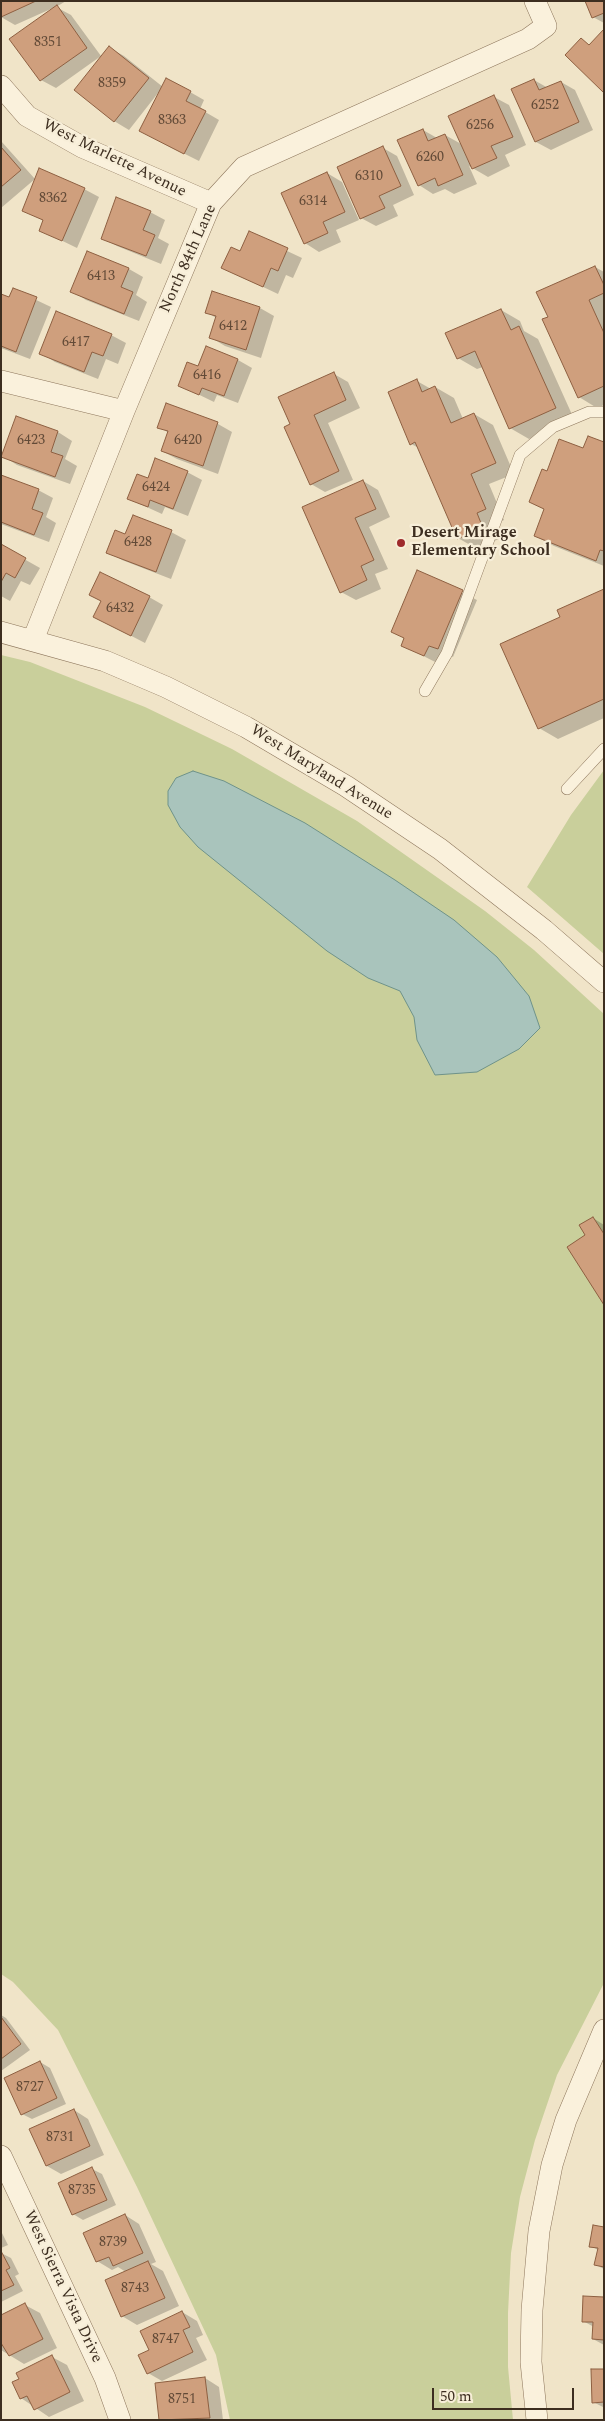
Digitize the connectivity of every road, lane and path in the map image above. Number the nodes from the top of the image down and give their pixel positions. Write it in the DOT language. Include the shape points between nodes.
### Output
graph roads {
  1 [pos="535,1"];
  2 [pos="1,86"];
  3 [pos="211,203"];
  4 [pos="1,382"];
  5 [pos="124,411"];
  6 [pos="604,412"];
  7 [pos="1,632"];
  8 [pos="33,640"];
  9 [pos="425,691"];
  10 [pos="604,749"];
  11 [pos="567,789"];
  12 [pos="604,982"];
  13 [pos="604,2030"];
  14 [pos="1,2156"];
  15 [pos="120,2420"];
  16 [pos="538,2420"];
  1 -- 3 [label="street, North 84th Lane" via="546,26 528,39 244,167"];
  2 -- 3 [label="street, West Marlette Avenue" via="27,116 66,138"];
  3 -- 5 [label="street, North 84th Lane"];
  4 -- 5 [label="street"];
  5 -- 8 [label="street, North 84th Lane"];
  6 -- 9 [label="lane" via="589,412 553,427 520,455 447,653"];
  7 -- 8 [label="street, West Maryland Avenue"];
  8 -- 12 [label="street, West Maryland Avenue" via="105,661 166,687 246,727 346,786 440,849 505,898"];
  10 -- 11 [label="lane"];
  13 -- 16 [label="street" via="566,2120 552,2165 539,2231 532,2310 532,2362"];
  14 -- 15 [label="street, West Sierra Vista Drive" via="105,2378"];
}
